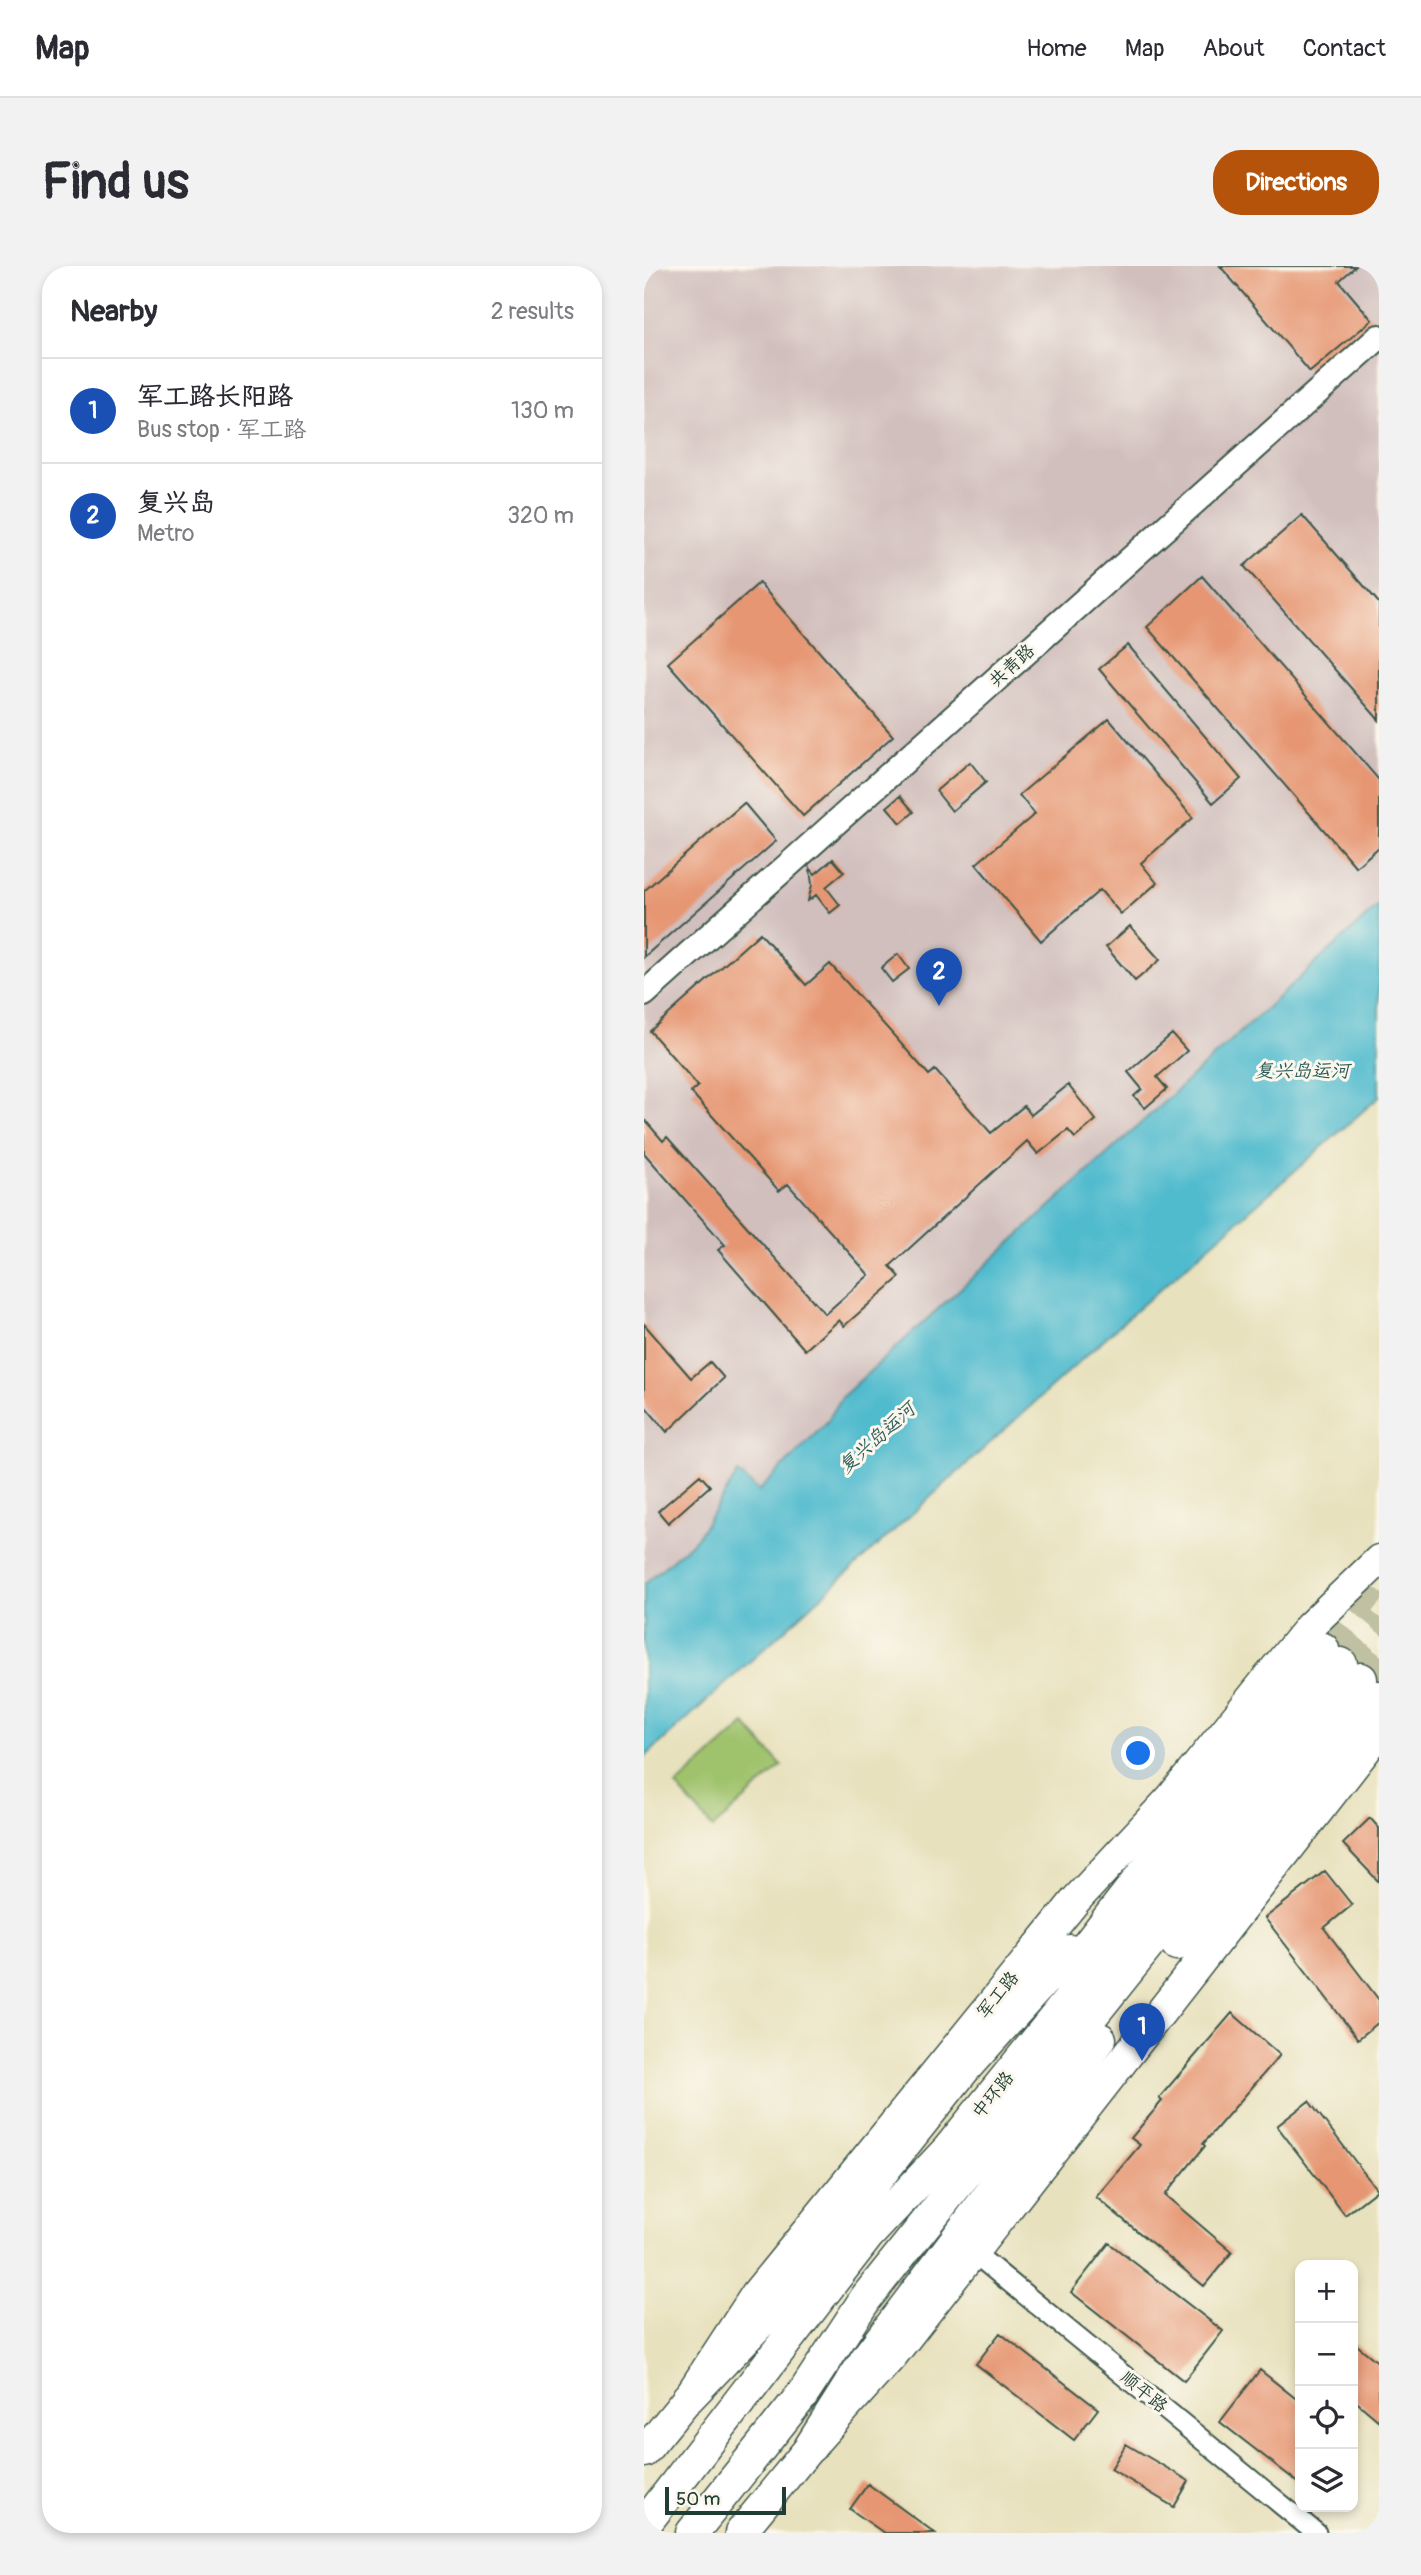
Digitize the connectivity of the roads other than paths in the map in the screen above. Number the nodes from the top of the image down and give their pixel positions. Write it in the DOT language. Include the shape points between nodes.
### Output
graph roads {
  1 [pos="1379,337"];
  2 [pos="644,994"];
  3 [pos="1379,1560"];
  4 [pos="1351,1672"];
  5 [pos="1379,1733"];
  6 [pos="1133,1884"];
  7 [pos="1105,2032"];
  8 [pos="868,2235"];
  9 [pos="973,2252"];
  10 [pos="803,2394"];
  11 [pos="688,2398"];
  12 [pos="811,2446"];
  13 [pos="644,2452"];
  14 [pos="644,2525"];
  15 [pos="692,2533"];
  16 [pos="740,2533"];
  17 [pos="1316,2533"];
  1 -- 2 [label="street, 共青路"];
  3 -- 11 [label="main road, 军工路" via="1309,1627 1171,1798 1076,1899 756,2294"];
  4 -- 6 [label="highway"];
  4 -- 7 [label="highway"];
  4 -- 8 [label="highway, 中环路" via="966,2128"];
  4 -- 10 [label="highway, 中环路" via="866,2298"];
  5 -- 9 [label="main road"];
  6 -- 8 [label="highway" via="934,2136"];
  6 -- 11 [label="highway" via="964,2069 773,2309"];
  7 -- 10 [label="highway" via="881,2310"];
  7 -- 12 [label="highway" via="867,2358"];
  8 -- 14 [label="highway, 中环路"];
  9 -- 12 [label="main road" via="892,2356"];
  9 -- 17 [label="street, 顺平路"];
  10 -- 15 [label="highway, 中环路"];
  11 -- 13 [label="main road, 军工路"];
  12 -- 16 [label="main road"];
}
